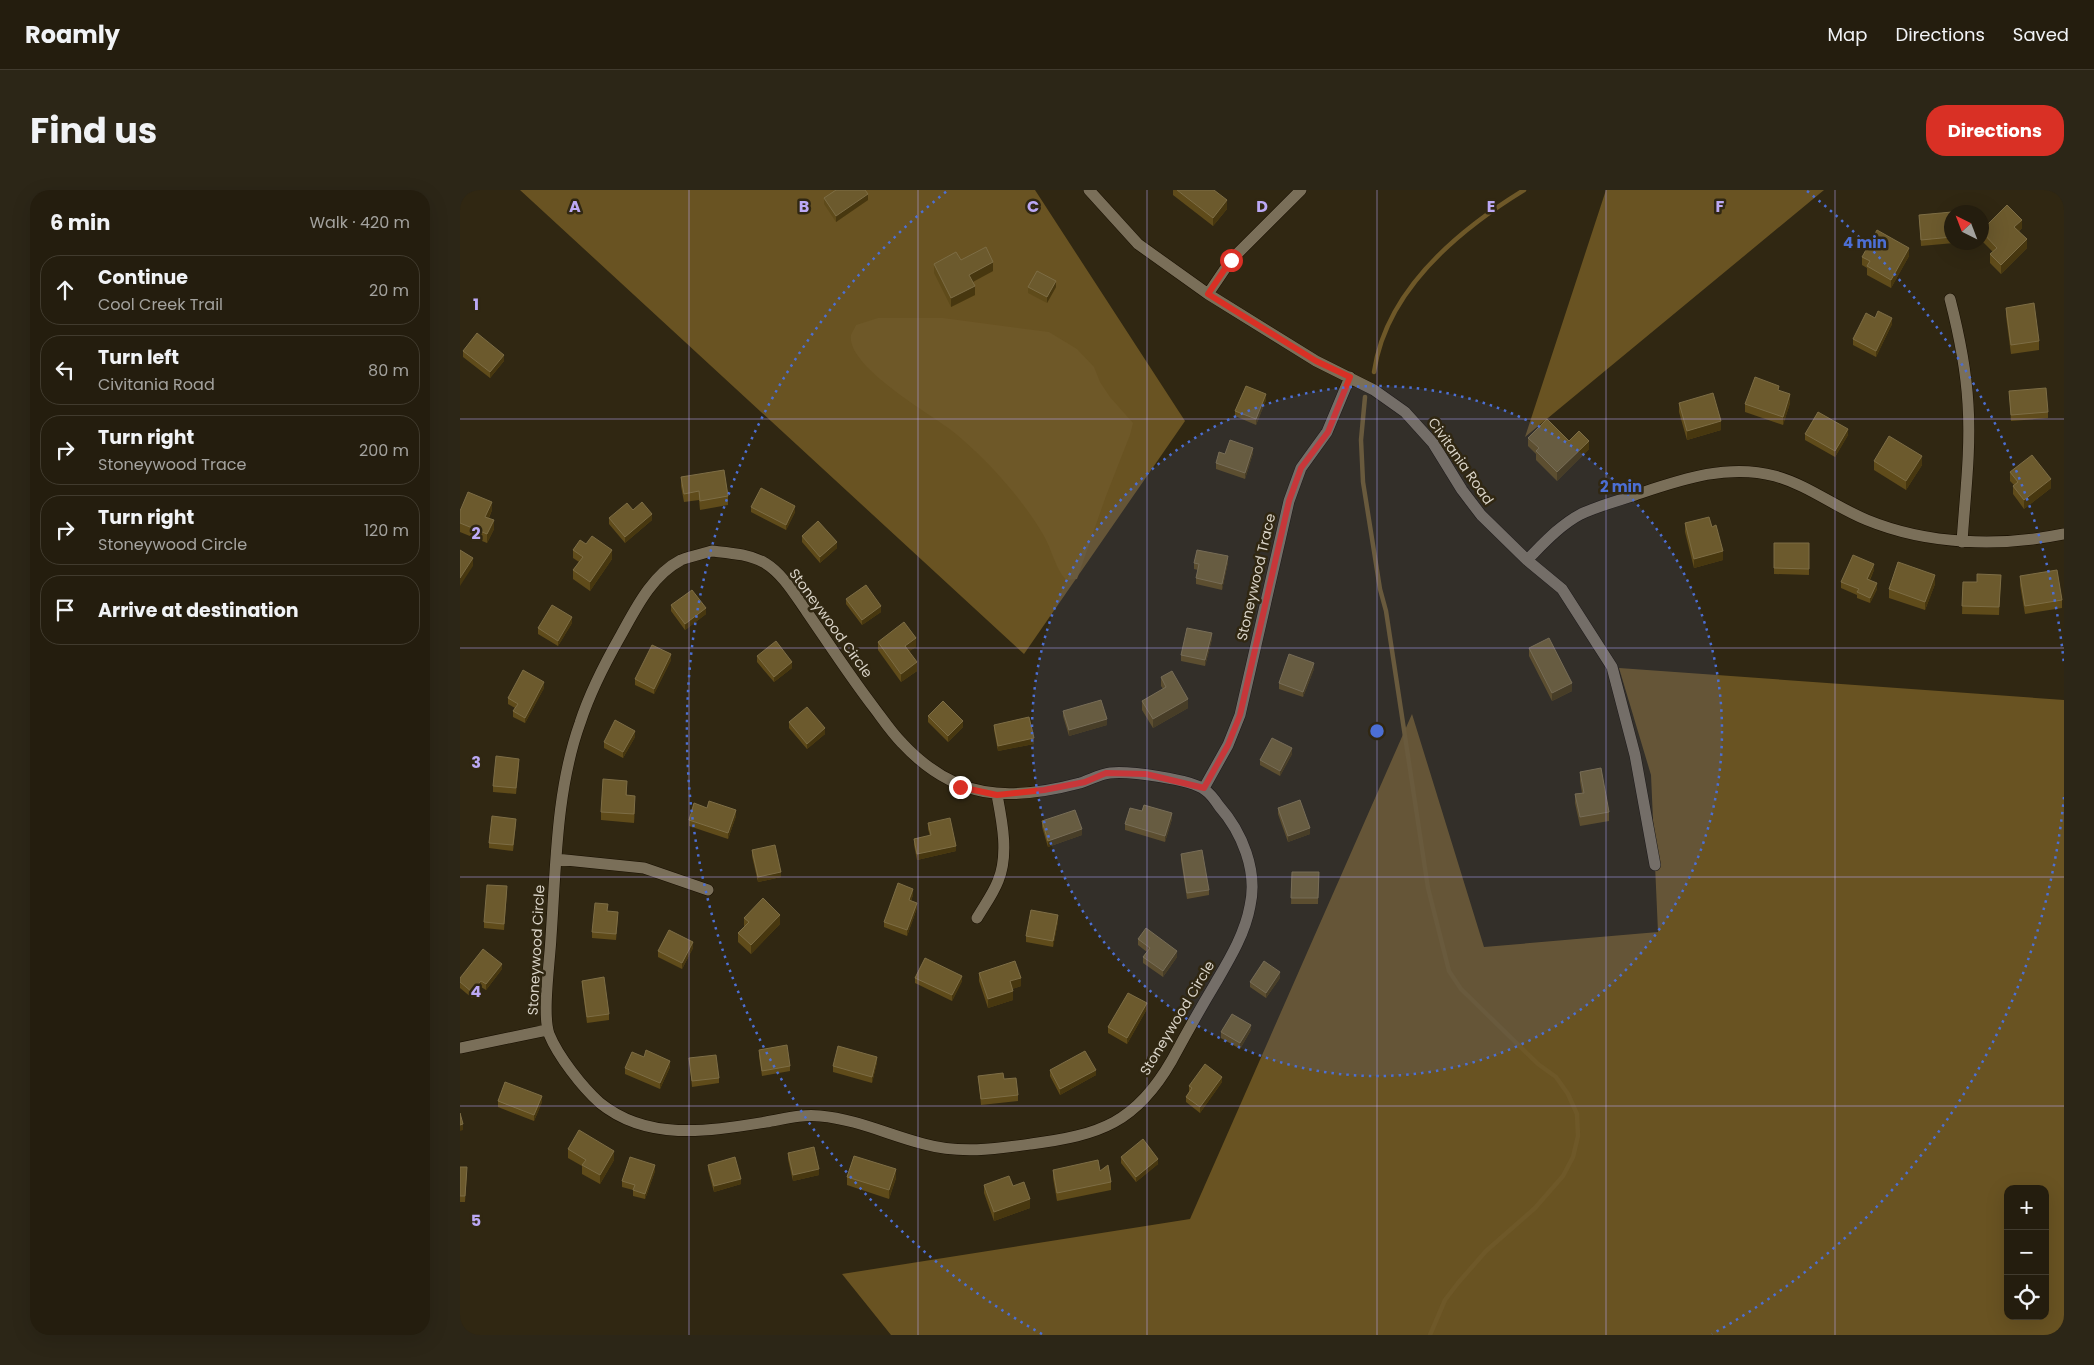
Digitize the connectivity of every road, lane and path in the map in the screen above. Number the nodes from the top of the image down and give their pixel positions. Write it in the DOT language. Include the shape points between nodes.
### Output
graph roads {
  1 [pos="1089,190"];
  2 [pos="1301,190"];
  3 [pos="1208,294"];
  4 [pos="1950,299"];
  5 [pos="1350,377"];
  6 [pos="2064,534"];
  7 [pos="1962,542"];
  8 [pos="1527,560"];
  9 [pos="1204,788"];
  10 [pos="997,795"];
  11 [pos="556,859"];
  12 [pos="1655,865"];
  13 [pos="708,890"];
  14 [pos="976,918"];
  15 [pos="547,1030"];
  16 [pos="460,1048"];
  1 -- 3 [label="street, Civitania Road" via="1138,244"];
  2 -- 3 [label="street" via="1231,260"];
  3 -- 5 [label="street, Civitania Road" via="1316,361"];
  4 -- 7 [label="street" via="1962,345 1968,406"];
  5 -- 8 [label="street, Civitania Road" via="1390,400 1418,425 1481,515"];
  5 -- 9 [label="street, Stoneywood Trace" via="1328,432 1301,468 1289,501 1240,715 1228,745"];
  6 -- 7 [label="street" via="2016,542"];
  7 -- 8 [label="street" via="1898,531 1867,520 1776,476 1727,472 1682,480 1581,514"];
  8 -- 12 [label="street, Civitania Road" via="1562,588 1612,667 1636,755"];
  9 -- 10 [label="street, Stoneywood Circle" via="1146,774 1106,773 1085,782"];
  9 -- 15 [label="street, Stoneywood Circle" via="1227,815 1246,851 1252,899 1249,913 1234,950 1162,1076 1134,1109 1104,1128 1057,1140 973,1151 927,1145 818,1115 722,1128 652,1128 602,1105 582,1086"];
  10 -- 11 [label="street, Stoneywood Circle" via="960,787 930,769 900,742 772,568 738,553 712,551 682,560 653,583 601,670 578,726 564,787"];
  10 -- 14 [label="street" via="1002,822 1002,863 999,880"];
  11 -- 13 [label="street" via="644,868"];
  11 -- 15 [label="street, Stoneywood Circle"];
  15 -- 16 [label="street"];
}
